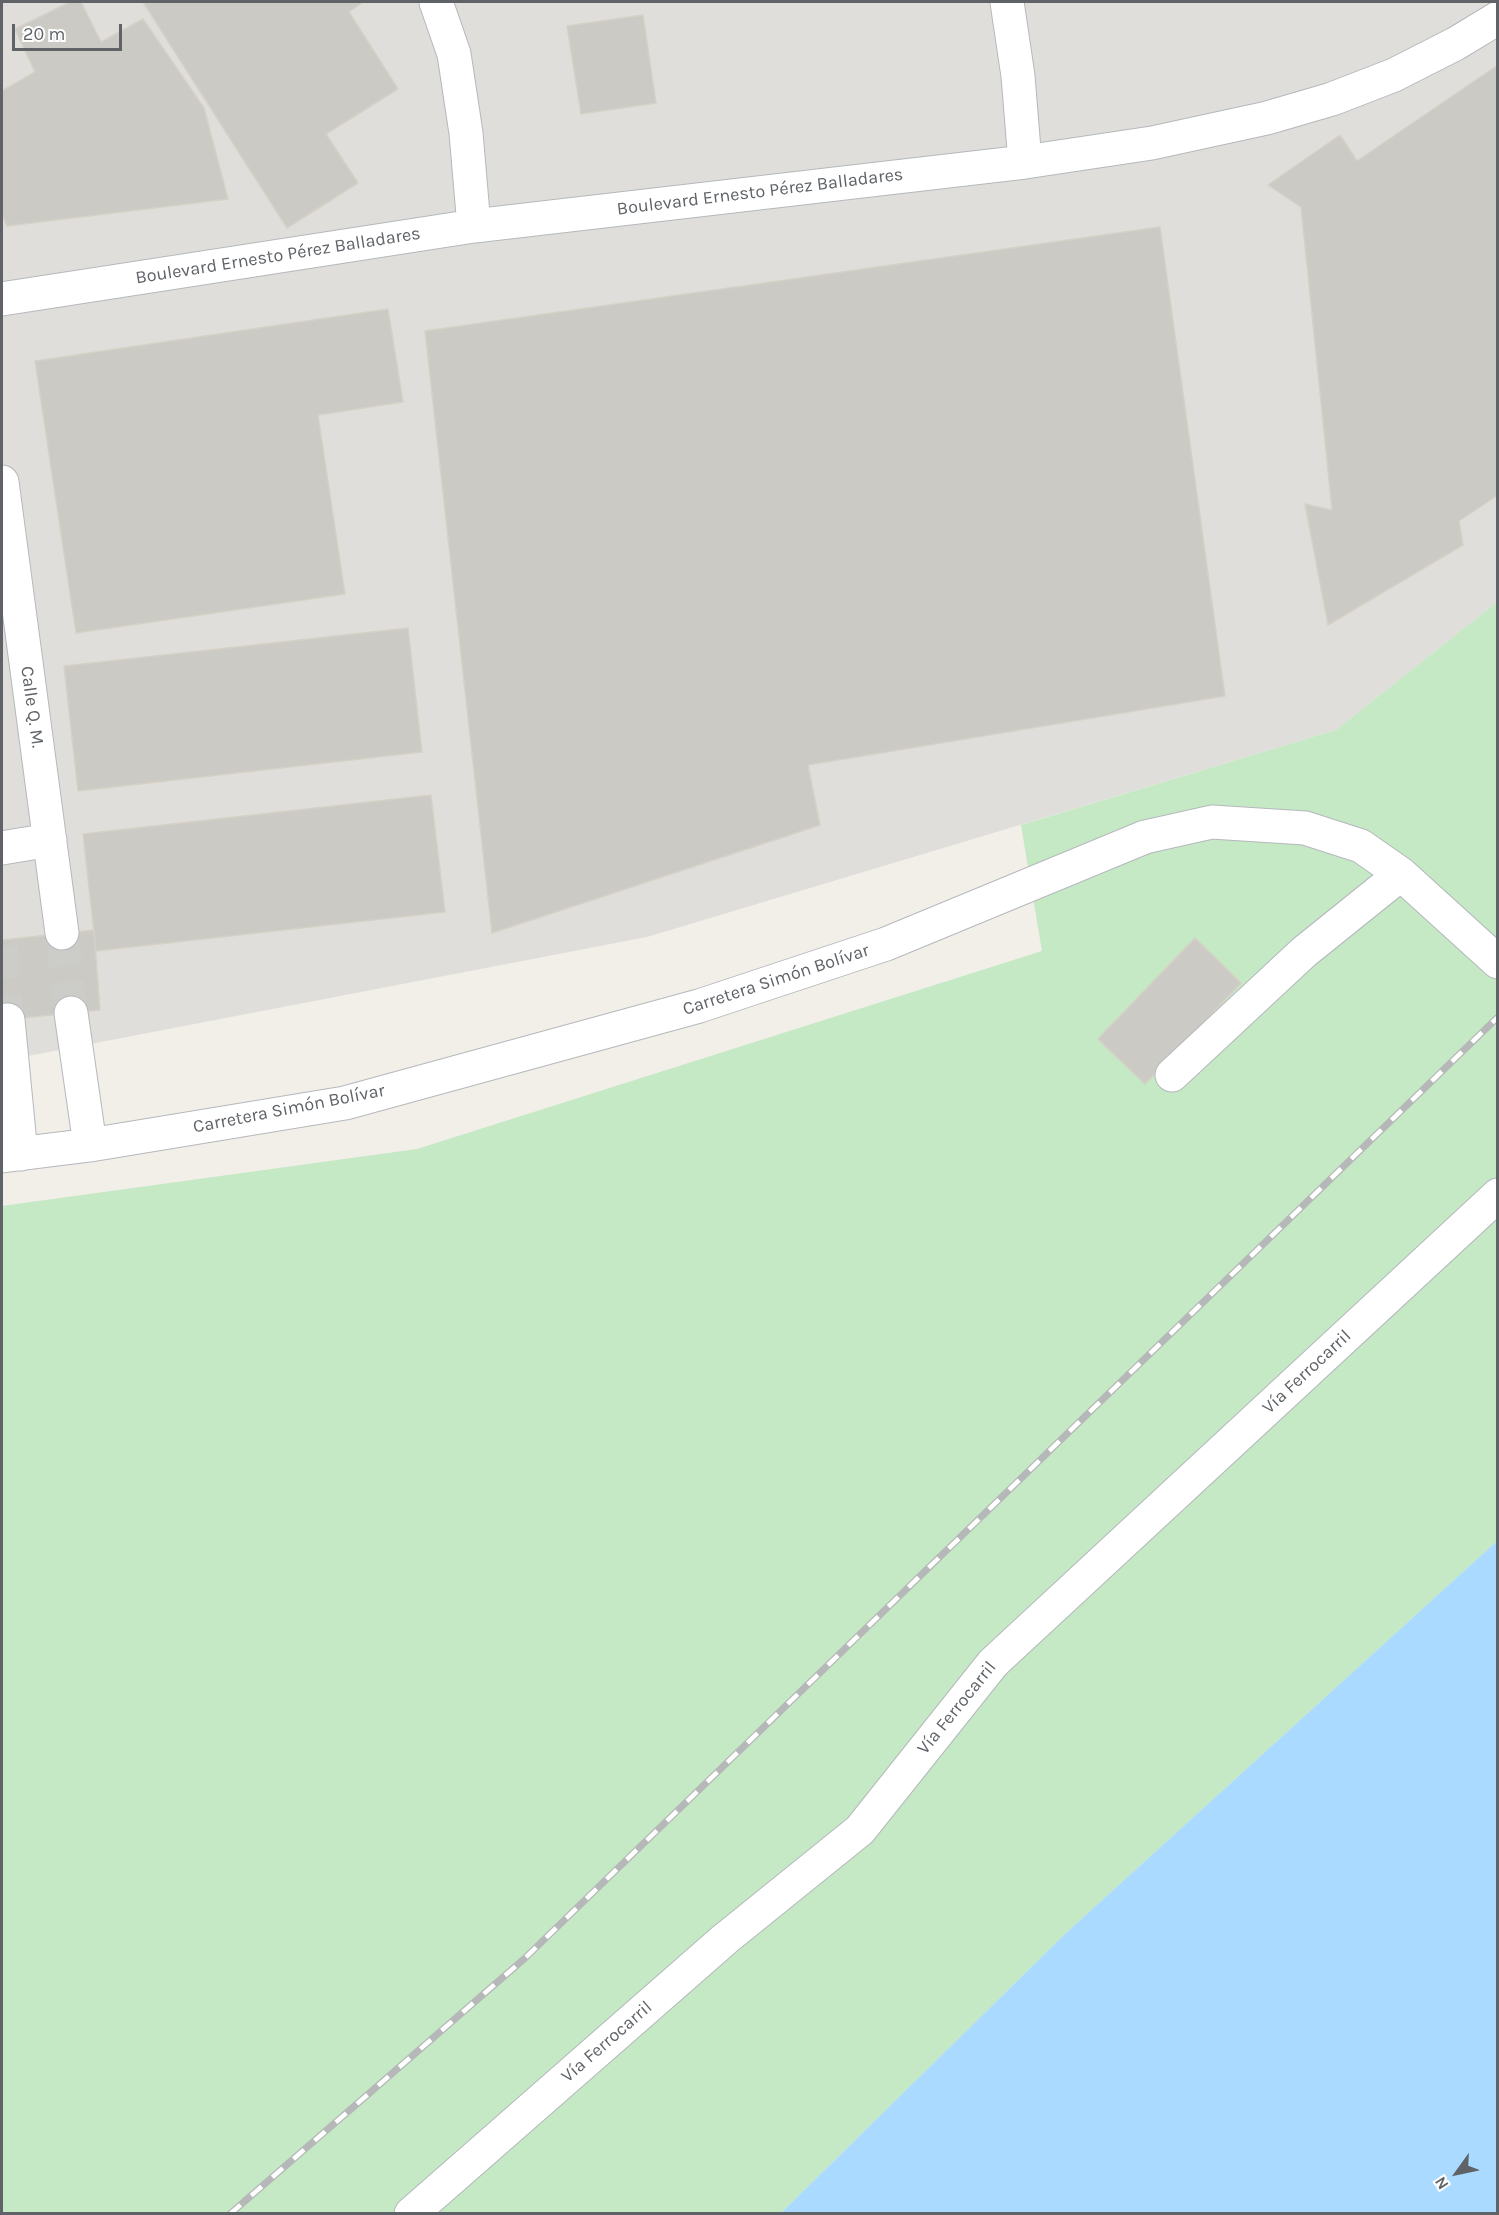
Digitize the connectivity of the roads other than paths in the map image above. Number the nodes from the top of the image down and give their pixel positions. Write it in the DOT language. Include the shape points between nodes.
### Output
graph roads {
  1 [pos="436,2"];
  2 [pos="1007,2"];
  3 [pos="1497,18"];
  4 [pos="1025,162"];
  5 [pos="474,226"];
  6 [pos="2,299"];
  7 [pos="2,482"];
  8 [pos="50,840"];
  9 [pos="2,848"];
  10 [pos="1401,874"];
  11 [pos="62,933"];
  12 [pos="1497,963"];
  13 [pos="71,1013"];
  14 [pos="8,1020"];
  15 [pos="1172,1075"];
  16 [pos="90,1145"];
  17 [pos="11,1155"];
  18 [pos="1497,1195"];
  19 [pos="411,2214"];
  1 -- 5 [label="street" via="454,54"];
  2 -- 4 [label="street"];
  3 -- 4 [label="street, Boulevard Ernesto Pérez Balladares" via="1394,75 1332,99 1267,118 1152,143"];
  4 -- 5 [label="street, Boulevard Ernesto Pérez Balladares"];
  5 -- 6 [label="street, Boulevard Ernesto Pérez Balladares"];
  7 -- 8 [label="street, Calle Q. M."];
  8 -- 9 [label="street"];
  8 -- 11 [label="street, Calle Q. M."];
  10 -- 12 [label="street, Carretera Simón Bolívar"];
  10 -- 15 [label="street" via="1304,952"];
  10 -- 16 [label="street, Carretera Simón Bolívar" via="1361,846 1305,828 1212,822 1145,837 886,944 699,1006 345,1103"];
  13 -- 16 [label="street"];
  14 -- 17 [label="street"];
  16 -- 17 [label="street, Carretera Simón Bolívar"];
  18 -- 19 [label="street, Vía Ferrocarril" via="993,1663 860,1830 725,1939"];
}
